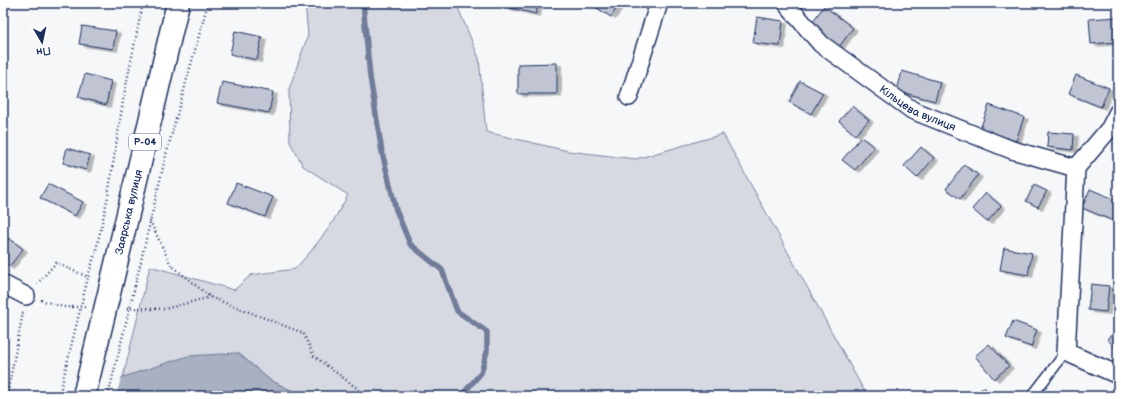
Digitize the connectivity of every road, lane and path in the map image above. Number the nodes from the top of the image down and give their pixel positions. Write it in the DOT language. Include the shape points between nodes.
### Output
graph roads {
  1 [pos="142,3"];
  2 [pos="178,3"];
  3 [pos="208,3"];
  4 [pos="659,3"];
  5 [pos="788,3"];
  6 [pos="629,97"];
  7 [pos="1118,112"];
  8 [pos="1076,168"];
  9 [pos="150,221"];
  10 [pos="88,277"];
  11 [pos="3,284"];
  12 [pos="26,296"];
  13 [pos="1066,352"];
  14 [pos="1118,375"];
  15 [pos="7,396"];
  16 [pos="59,396"];
  17 [pos="84,396"];
  18 [pos="108,396"];
  19 [pos="378,396"];
  20 [pos="1032,396"];
  1 -- 10 [label="path" via="108,196"];
  2 -- 17 [label="main road, Заярська вулиця / Р-04, bridge"];
  3 -- 9 [label="path"];
  4 -- 6 [label="street"];
  5 -- 8 [label="street, Кільцева вулиця" via="821,44 912,110 1012,150"];
  7 -- 8 [label="street" via="1110,128"];
  8 -- 13 [label="street"];
  9 -- 18 [label="path, bridge"];
  9 -- 19 [label="path" via="171,265 210,297 303,333 314,356 362,392"];
  10 -- 12 [label="path" via="56,263"];
  10 -- 16 [label="path, bridge"];
  11 -- 12 [label="street"];
  12 -- 15 [label="path"];
  13 -- 14 [label="street"];
  13 -- 20 [label="lane"];
}
